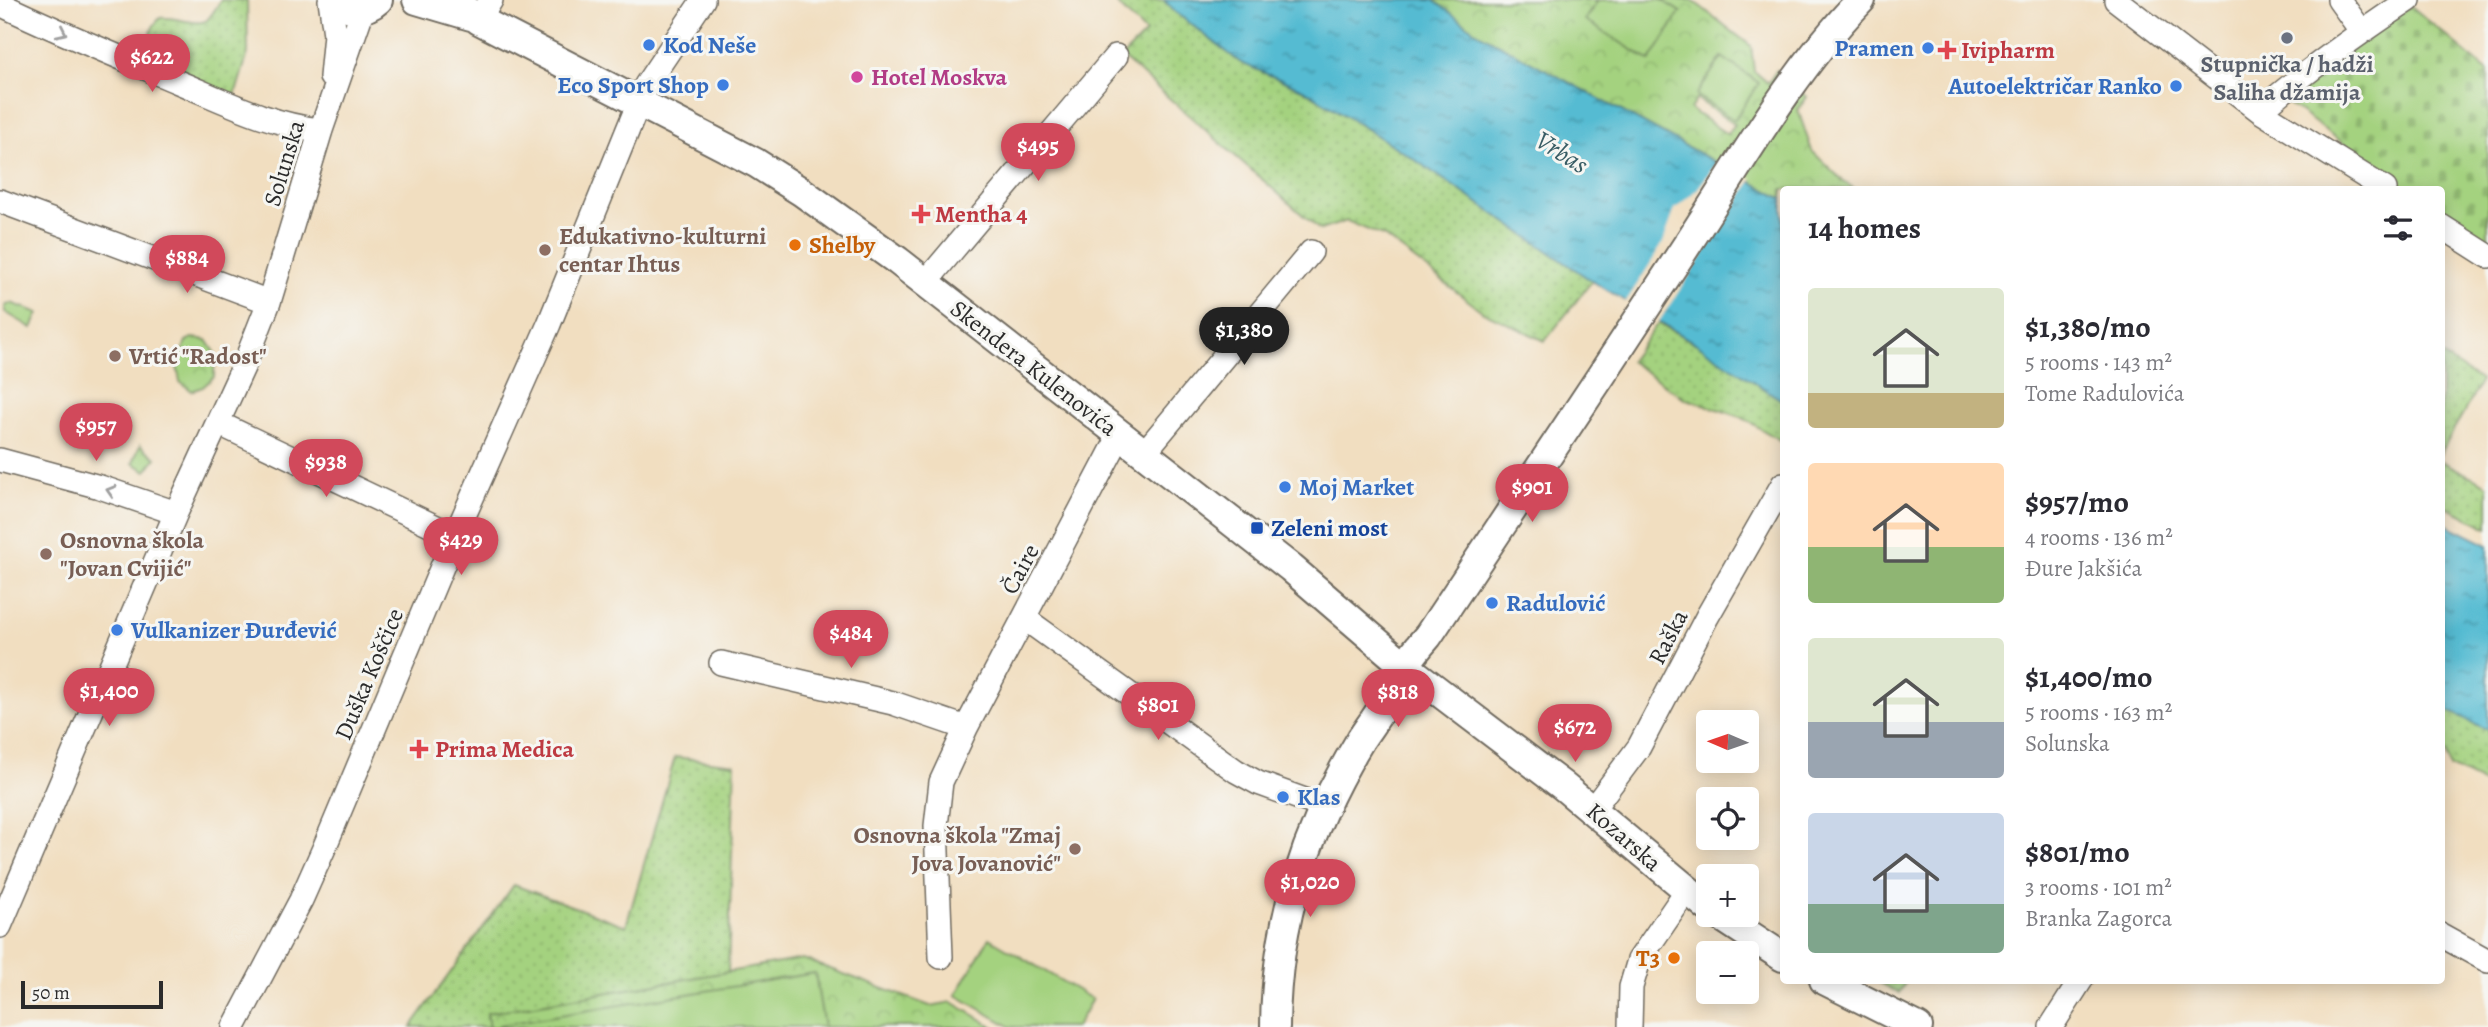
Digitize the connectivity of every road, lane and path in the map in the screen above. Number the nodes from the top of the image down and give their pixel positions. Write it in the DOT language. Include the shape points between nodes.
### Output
graph roads {
  1 [pos="333,0"];
  2 [pos="417,0"];
  3 [pos="703,0"];
  4 [pos="1861,0"];
  5 [pos="2116,0"];
  6 [pos="2339,0"];
  7 [pos="2410,0"];
  8 [pos="0,4"];
  9 [pos="371,4"];
  10 [pos="474,9"];
  11 [pos="2362,32"];
  12 [pos="1116,56"];
  13 [pos="639,103"];
  14 [pos="2260,111"];
  15 [pos="324,121"];
  16 [pos="2380,186"];
  17 [pos="0,201"];
  18 [pos="2445,229"];
  19 [pos="1311,252"];
  20 [pos="2488,256"];
  21 [pos="925,283"];
  22 [pos="269,302"];
  23 [pos="218,423"];
  24 [pos="1120,435"];
  25 [pos="1144,453"];
  26 [pos="0,460"];
  27 [pos="1780,489"];
  28 [pos="176,513"];
  29 [pos="454,536"];
  30 [pos="1024,618"];
  31 [pos="721,663"];
  32 [pos="1405,666"];
  33 [pos="966,728"];
  34 [pos="1324,807"];
  35 [pos="1592,810"];
  36 [pos="1696,897"];
  37 [pos="1696,899"];
  38 [pos="0,926"];
  39 [pos="1738,927"];
  40 [pos="2445,937"];
  41 [pos="1780,953"];
  42 [pos="941,957"];
  43 [pos="2488,961"];
  44 [pos="1832,984"];
  45 [pos="2078,984"];
  46 [pos="234,1027"];
  47 [pos="1275,1027"];
  48 [pos="1630,1027"];
  49 [pos="1918,1027"];
  50 [pos="2051,1027"];
  1 -- 9 [label="main road" via="343,6"];
  1 -- 15 [label="street, Solunska" via="335,34"];
  2 -- 10 [label="main road, Skendera Kulenovića"];
  3 -- 13 [label="street" via="646,85"];
  4 -- 32 [label="main road" via="1793,84"];
  5 -- 14 [label="street"];
  6 -- 11 [label="street"];
  7 -- 11 [label="street"];
  8 -- 15 [label="street, one-way" via="234,105 292,125"];
  9 -- 15 [label="street, Solunska"];
  10 -- 13 [label="main road, Skendera Kulenovića"];
  11 -- 14 [label="street"];
  12 -- 21 [label="street"];
  13 -- 21 [label="main road, Skendera Kulenovića" via="756,163"];
  13 -- 29 [label="street, Duška Koščice" via="549,324"];
  14 -- 16 [label="street"];
  15 -- 22 [label="street, Solunska"];
  17 -- 22 [label="street"];
  18 -- 20 [label="street"];
  19 -- 25 [label="street"];
  21 -- 24 [label="main road, Skendera Kulenovića"];
  22 -- 23 [label="street, Solunska"];
  23 -- 28 [label="street, Solunska"];
  23 -- 29 [label="street"];
  24 -- 25 [label="main road, Skendera Kulenovića"];
  24 -- 30 [label="street, Čaire"];
  25 -- 32 [label="main road, Skendera Kulenovića" via="1291,568"];
  28 -- 26 [label="street, one-way"];
  27 -- 35 [label="street, Raška" via="1639,747"];
  28 -- 38 [label="street, Solunska"];
  29 -- 46 [label="street, Duška Koščice" via="320,856"];
  30 -- 33 [label="street, Čaire"];
  30 -- 34 [label="street" via="1236,771"];
  31 -- 33 [label="street" via="894,702"];
  32 -- 34 [label="main road"];
  32 -- 35 [label="main road, Kozarska"];
  33 -- 42 [label="street, Čaire" via="937,800"];
  34 -- 47 [label="main road" via="1286,917"];
  35 -- 36 [label="main road, Kozarska"];
  37 -- 48 [label="street" via="1639,960"];
  39 -- 41 [label="main road"];
  40 -- 43 [label="street"];
  44 -- 49 [label="main road"];
  45 -- 50 [label="street"];
}
